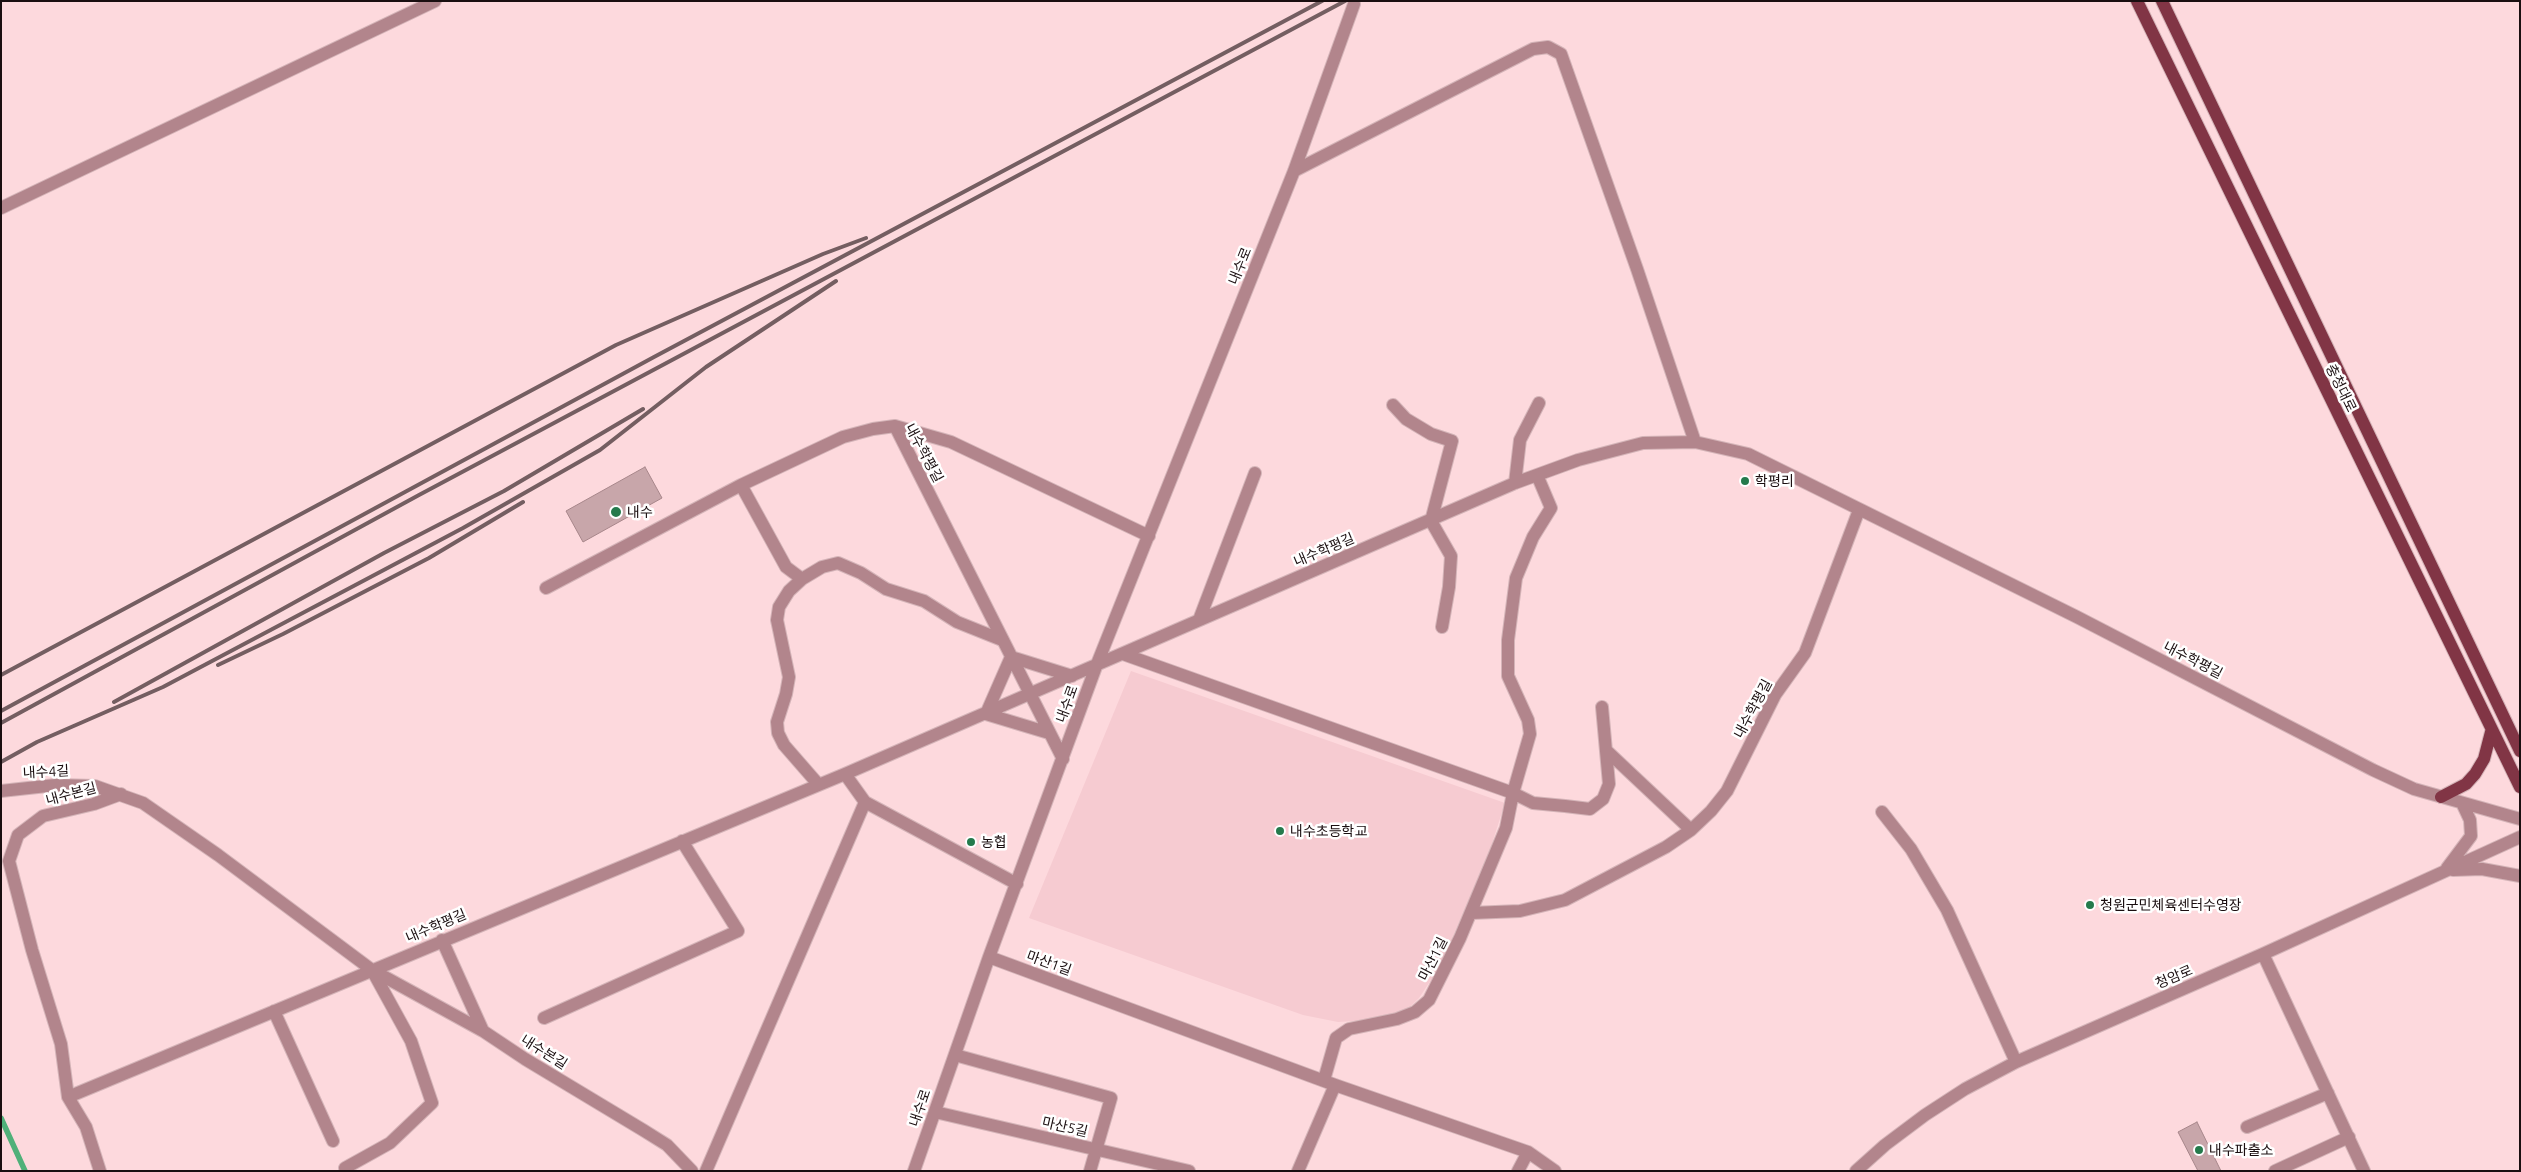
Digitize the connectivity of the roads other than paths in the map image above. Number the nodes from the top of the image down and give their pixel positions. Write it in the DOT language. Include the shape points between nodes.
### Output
graph roads {
  1 [pos="435,1"];
  2 [pos="2137,1"];
  3 [pos="2162,1"];
  4 [pos="1354,4"];
  5 [pos="1294,171"];
  6 [pos="1,208"];
  7 [pos="1539,403"];
  8 [pos="1392,405"];
  9 [pos="895,426"];
  10 [pos="1695,442"];
  11 [pos="1255,474"];
  12 [pos="1537,474"];
  13 [pos="1515,484"];
  14 [pos="741,486"];
  15 [pos="1859,510"];
  16 [pos="1431,521"];
  17 [pos="1149,536"];
  18 [pos="802,579"];
  19 [pos="546,588"];
  20 [pos="1199,620"];
  21 [pos="1442,627"];
  22 [pos="1002,640"];
  23 [pos="1123,654"];
  24 [pos="1011,658"];
  25 [pos="1097,664"];
  26 [pos="1072,676"];
  27 [pos="1030,695"];
  28 [pos="1602,707"];
  29 [pos="986,714"];
  30 [pos="2491,732"];
  31 [pos="1049,733"];
  32 [pos="1607,751"];
  33 [pos="2520,751"];
  34 [pos="1063,758"];
  35 [pos="845,774"];
  36 [pos="818,784"];
  37 [pos="2520,788"];
  38 [pos="1,790"];
  39 [pos="1513,793"];
  40 [pos="121,794"];
  41 [pos="2441,796"];
  42 [pos="866,802"];
  43 [pos="2462,804"];
  44 [pos="1882,812"];
  45 [pos="2520,820"];
  46 [pos="1691,830"];
  47 [pos="2520,837"];
  48 [pos="682,841"];
  49 [pos="2446,870"];
  50 [pos="2520,876"];
  51 [pos="1017,884"];
  52 [pos="1471,913"];
  53 [pos="442,940"];
  54 [pos="2263,954"];
  55 [pos="989,956"];
  56 [pos="372,970"];
  57 [pos="274,1011"];
  58 [pos="544,1018"];
  59 [pos="483,1031"];
  60 [pos="955,1055"];
  61 [pos="2016,1062"];
  62 [pos="1329,1082"];
  63 [pos="2328,1092"];
  64 [pos="68,1097"];
  65 [pos="935,1112"];
  66 [pos="2247,1127"];
  67 [pos="2349,1137"];
  68 [pos="333,1141"];
  69 [pos="1096,1150"];
  70 [pos="1528,1152"];
  71 [pos="345,1168"];
  72 [pos="100,1171"];
  73 [pos="692,1171"];
  74 [pos="706,1171"];
  75 [pos="914,1171"];
  76 [pos="1090,1171"];
  77 [pos="1189,1171"];
  78 [pos="1298,1171"];
  79 [pos="1518,1171"];
  80 [pos="1555,1171"];
  81 [pos="1856,1171"];
  82 [pos="2274,1171"];
  83 [pos="2364,1171"];
  1 -- 6 [label="street"];
  2 -- 30 [label="main road, 충청대로"];
  3 -- 33 [label="main road, 충청대로"];
  4 -- 5 [label="street, 내수로"];
  5 -- 10 [label="street" via="1533,49 1548,47 1561,54"];
  5 -- 17 [label="street, 내수로"];
  7 -- 13 [label="street" via="1520,440"];
  8 -- 16 [label="street" via="1422,429 1452,440"];
  9 -- 14 [label="street, 내수학평길" via="872,428 843,437"];
  9 -- 17 [label="street" via="951,442"];
  9 -- 22 [label="street, 내수학평길"];
  10 -- 12 [label="street, 내수학평길" via="1636,444"];
  10 -- 15 [label="street, 내수학평길" via="1748,454"];
  11 -- 20 [label="street"];
  12 -- 13 [label="street, 내수학평길"];
  12 -- 39 [label="street" via="1551,508 1533,536 1516,578 1508,640 1508,676 1528,720 1530,734"];
  13 -- 16 [label="street, 내수학평길"];
  14 -- 18 [label="street" via="786,567"];
  14 -- 19 [label="street, 내수학평길"];
  15 -- 41 [label="street, 내수학평길" via="2078,617 2373,770"];
  15 -- 46 [label="street, 내수학평길" via="1805,653 1774,695 1727,791"];
  16 -- 20 [label="street, 내수학평길"];
  16 -- 21 [label="street" via="1451,556 1450,587"];
  17 -- 25 [label="street, 내수로"];
  18 -- 22 [label="street" via="822,567 838,563 886,589 924,601 956,622"];
  18 -- 36 [label="street" via="779,607 777,620 789,677 778,727 784,745"];
  20 -- 23 [label="street, 내수학평길"];
  22 -- 24 [label="street, 내수학평길"];
  23 -- 25 [label="street, 내수학평길"];
  23 -- 39 [label="street"];
  24 -- 26 [label="street"];
  24 -- 27 [label="street, 내수학평길"];
  24 -- 29 [label="street"];
  25 -- 26 [label="street, 내수학평길"];
  25 -- 34 [label="street, 내수로"];
  26 -- 27 [label="street, 내수학평길"];
  27 -- 29 [label="street, 내수학평길"];
  27 -- 31 [label="street, 내수학평길"];
  28 -- 32 [label="street"];
  29 -- 31 [label="street"];
  29 -- 35 [label="street, 내수학평길"];
  30 -- 37 [label="main road, 충청대로"];
  30 -- 41 [label="main road" via="2476,774 2466,784"];
  31 -- 34 [label="street, 내수학평길"];
  32 -- 39 [label="street" via="1609,784 1604,799 1590,809 1533,803"];
  32 -- 46 [label="street"];
  34 -- 51 [label="street, 내수로"];
  35 -- 36 [label="street, 내수학평길"];
  35 -- 42 [label="street"];
  36 -- 48 [label="street, 내수학평길"];
  38 -- 40 [label="street, 내수4길" via="95,786"];
  39 -- 52 [label="street, 마산1길" via="1506,828"];
  40 -- 56 [label="street, 내수본길" via="143,803 218,854"];
  40 -- 64 [label="street, 내수본길" via="43,816 18,836 9,861 61,1044"];
  41 -- 43 [label="street, 내수학평길"];
  42 -- 51 [label="street"];
  42 -- 74 [label="street"];
  43 -- 45 [label="street, 내수학평길"];
  43 -- 49 [label="street" via="2470,820 2471,836"];
  44 -- 61 [label="street" via="1911,849 1947,910"];
  46 -- 52 [label="street, 내수학평길" via="1666,847 1565,900 1520,911"];
  47 -- 49 [label="street, 청암로"];
  48 -- 53 [label="street, 내수학평길"];
  48 -- 58 [label="street" via="738,931"];
  49 -- 50 [label="street" via="2482,869"];
  49 -- 54 [label="street, 청암로"];
  51 -- 55 [label="street, 내수로"];
  52 -- 62 [label="street, 마산1길" via="1429,1000 1415,1012 1349,1029 1336,1038"];
  53 -- 56 [label="street, 내수학평길"];
  53 -- 59 [label="street"];
  54 -- 61 [label="street, 청암로"];
  54 -- 63 [label="street"];
  55 -- 60 [label="street, 내수로"];
  55 -- 62 [label="street, 마산1길"];
  56 -- 57 [label="street, 내수학평길"];
  56 -- 59 [label="street, 내수본길"];
  56 -- 71 [label="street, 내수본길" via="411,1041 432,1103 390,1143"];
  57 -- 64 [label="street, 내수학평길"];
  57 -- 68 [label="street"];
  59 -- 73 [label="street, 내수본길" via="667,1145"];
  60 -- 65 [label="street, 내수로"];
  60 -- 69 [label="street" via="1111,1098"];
  61 -- 81 [label="street, 청암로" via="1925,1115"];
  62 -- 70 [label="street, 마산1길"];
  62 -- 78 [label="street"];
  63 -- 66 [label="street"];
  63 -- 67 [label="street"];
  64 -- 72 [label="street, 내수본길" via="86,1127"];
  65 -- 69 [label="street, 마산5길"];
  65 -- 75 [label="street, 내수로"];
  67 -- 82 [label="street"];
  67 -- 83 [label="street"];
  69 -- 76 [label="street"];
  69 -- 77 [label="street, 마산5길"];
  70 -- 79 [label="street"];
  70 -- 80 [label="street, 마산1길"];
}
